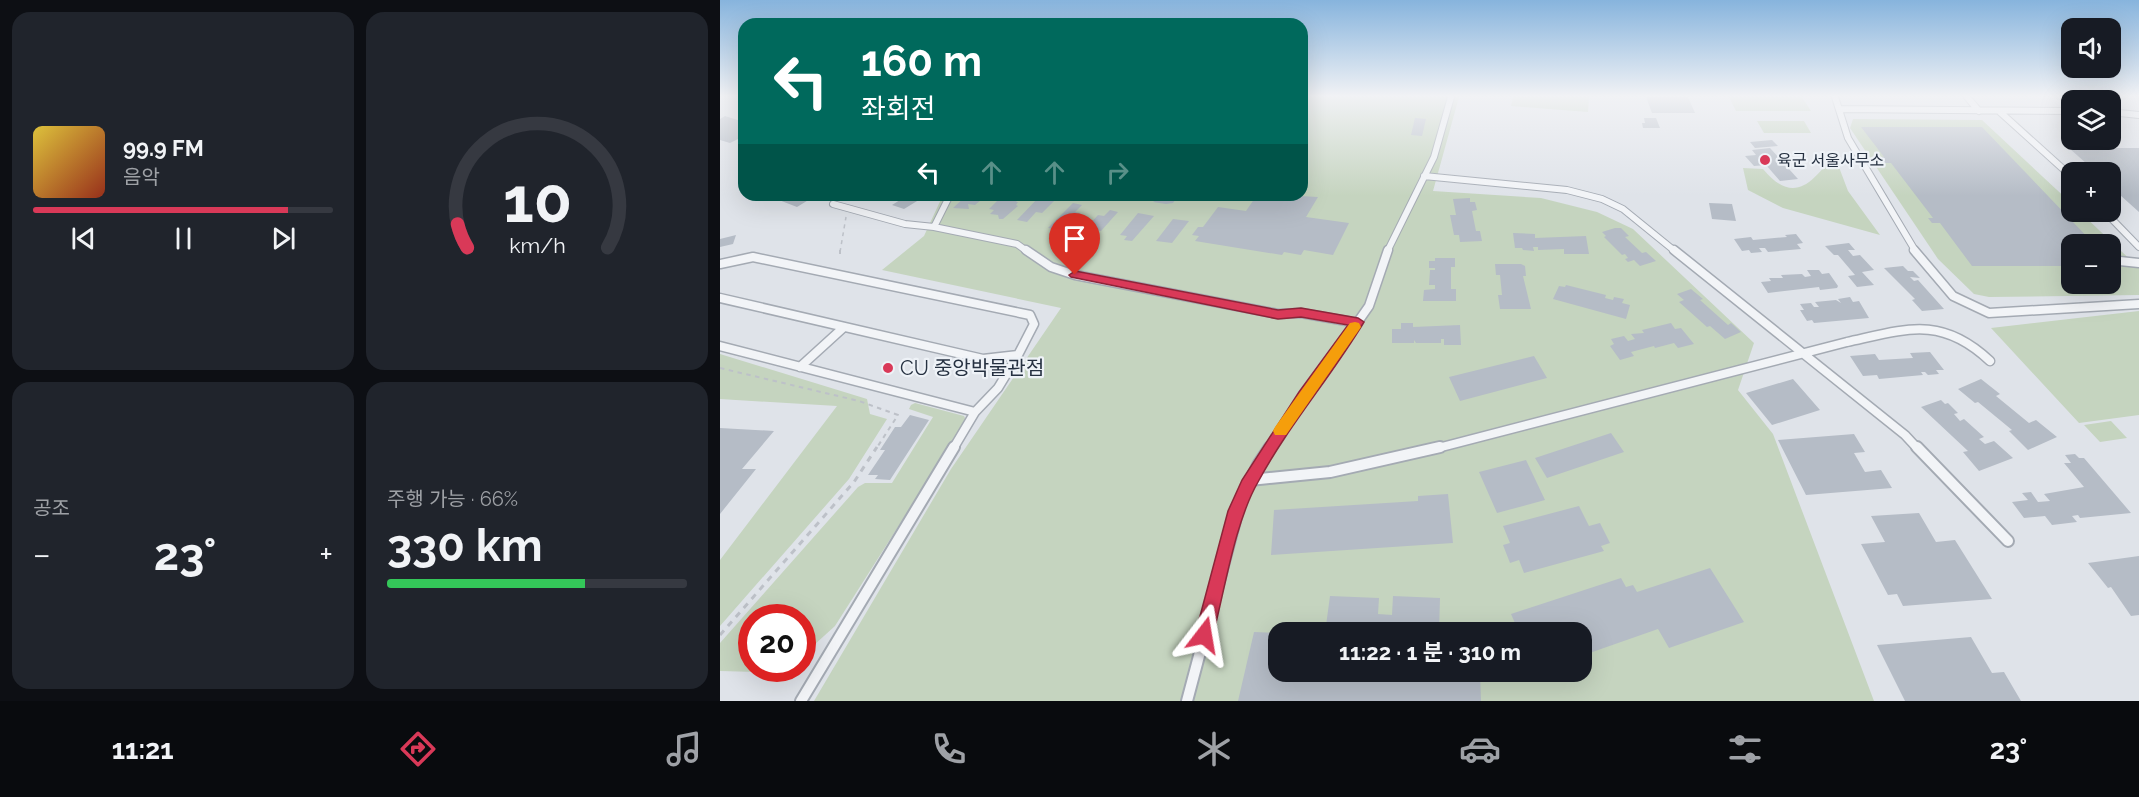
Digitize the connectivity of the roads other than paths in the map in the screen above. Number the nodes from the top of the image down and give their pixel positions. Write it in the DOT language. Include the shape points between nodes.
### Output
graph roads {
  1 [pos="1442,130"];
  2 [pos="1845,130"];
  3 [pos="2020,130"];
  4 [pos="2061,167"];
  5 [pos="1424,176"];
  6 [pos="947,201"];
  7 [pos="833,204"];
  8 [pos="2115,222"];
  9 [pos="934,227"];
  10 [pos="2139,247"];
  11 [pos="2121,261"];
  12 [pos="2139,263"];
  13 [pos="720,264"];
  14 [pos="720,298"];
  15 [pos="2139,304"];
  16 [pos="1358,322"];
  17 [pos="844,327"];
  18 [pos="720,346"];
  19 [pos="1018,355"];
  20 [pos="1804,355"];
  21 [pos="1990,361"];
  22 [pos="800,367"];
  23 [pos="975,412"];
  24 [pos="1250,480"];
  25 [pos="2008,541"];
  26 [pos="801,701"];
  27 [pos="1187,701"];
  1 -- 5 [label="lane"];
  2 -- 15 [label="lane" via="1909,244 1953,296 1989,313"];
  3 -- 4 [label="lane"];
  5 -- 16 [label="lane" via="1388,249 1369,306"];
  5 -- 20 [label="lane" via="1566,190 1602,199 1633,216"];
  6 -- 9 [label="lane"];
  7 -- 9 [label="lane" via="904,224"];
  8 -- 10 [label="lane"];
  9 -- 16 [label="lane" via="1017,244 1051,267 1075,275 1278,314 1301,313"];
  11 -- 12 [label="lane"];
  13 -- 19 [label="lane" via="753,257 1030,315 1034,324"];
  14 -- 17 [label="lane"];
  16 -- 24 [label="lane"];
  17 -- 19 [label="lane" via="983,359"];
  17 -- 22 [label="lane"];
  18 -- 22 [label="lane"];
  19 -- 23 [label="lane" via="998,388"];
  20 -- 21 [label="lane" via="1920,327 1974,346"];
  20 -- 24 [label="lane" via="1385,461 1330,472"];
  20 -- 25 [label="lane" via="1905,435"];
  22 -- 23 [label="lane"];
  23 -- 26 [label="lane"];
  24 -- 27 [label="lane" via="1236,511"];
}
